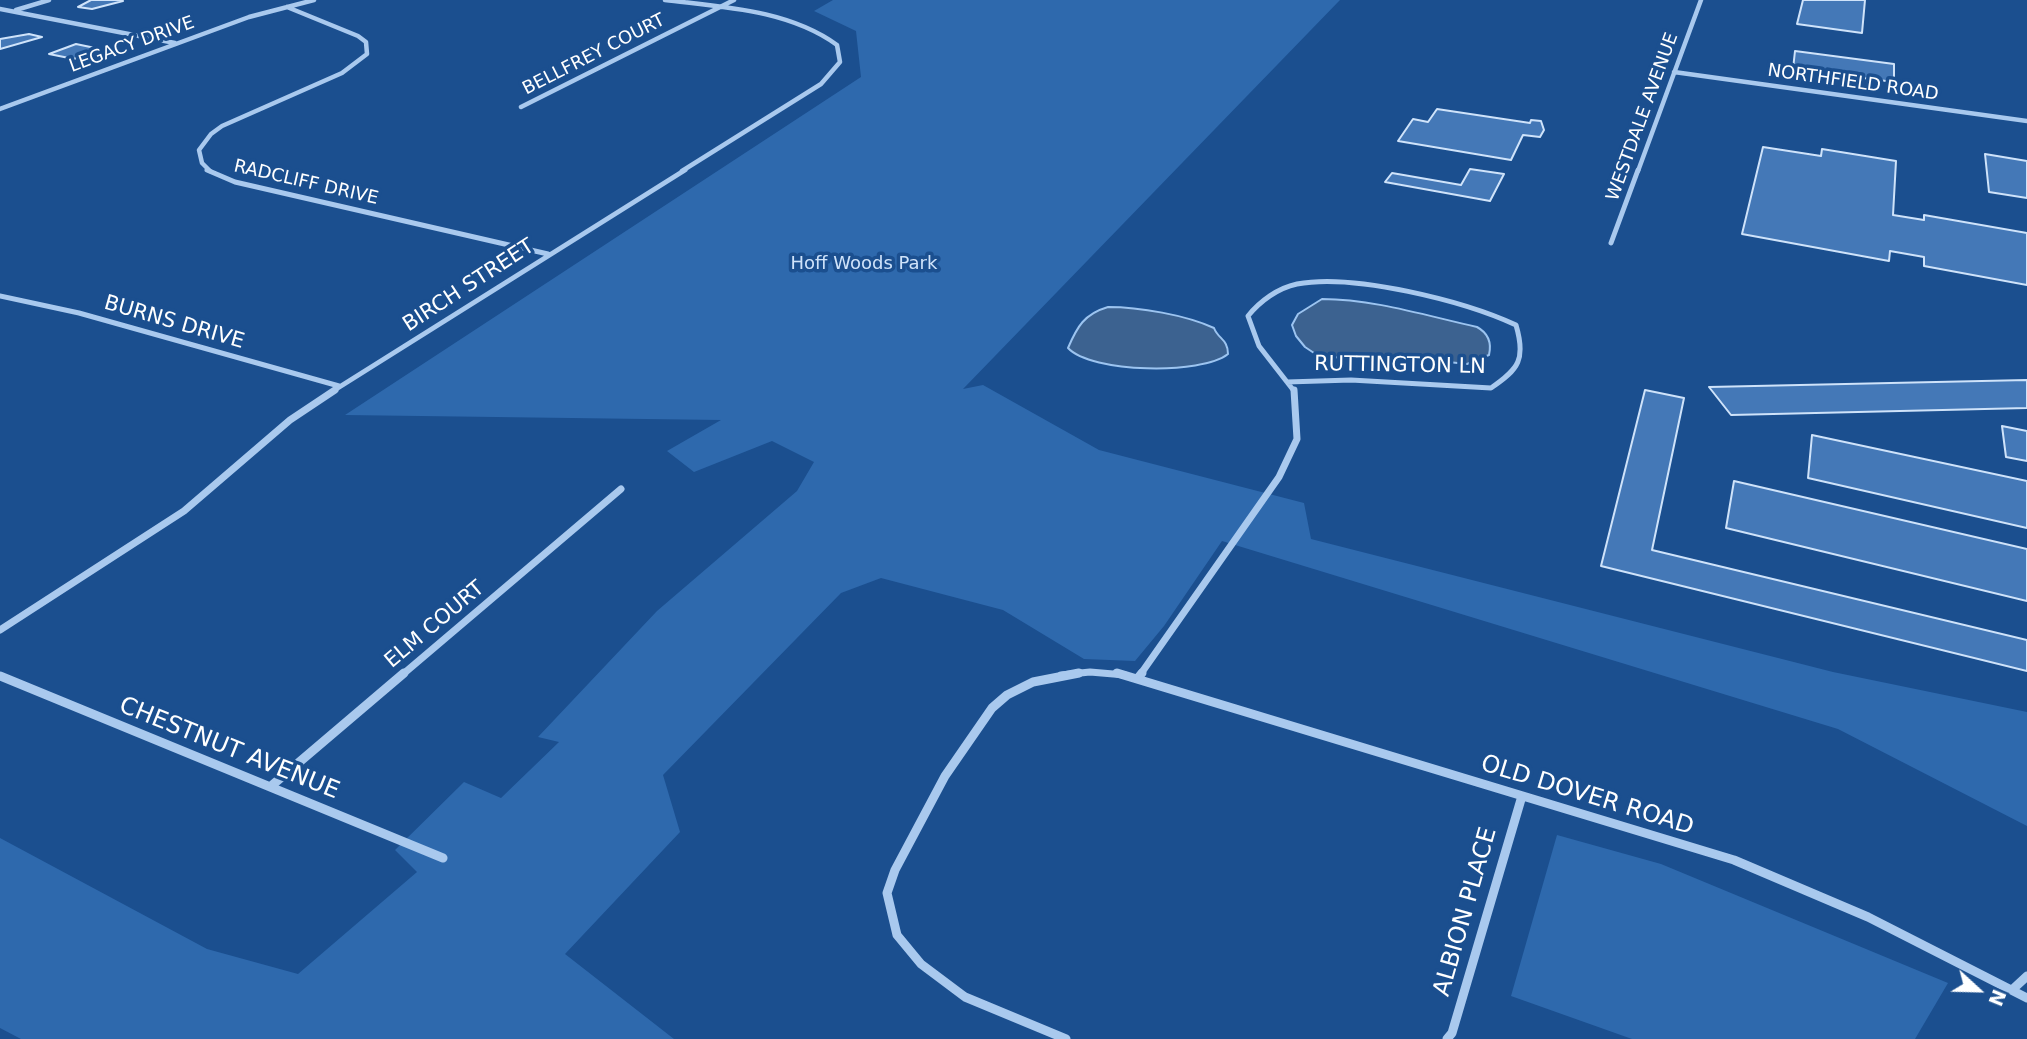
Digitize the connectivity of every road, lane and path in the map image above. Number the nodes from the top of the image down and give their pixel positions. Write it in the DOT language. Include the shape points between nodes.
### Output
graph roads {
  1 [pos="49,0"];
  2 [pos="314,0"];
  3 [pos="665,0"];
  4 [pos="734,0"];
  5 [pos="1701,0"];
  6 [pos="287,7"];
  7 [pos="718,8"];
  8 [pos="0,9"];
  9 [pos="12,12"];
  10 [pos="176,43"];
  11 [pos="1674,72"];
  12 [pos="521,107"];
  13 [pos="0,109"];
  14 [pos="2027,121"];
  15 [pos="1611,243"];
  16 [pos="548,254"];
  17 [pos="0,296"];
  18 [pos="1287,382"];
  19 [pos="339,387"];
  20 [pos="621,489"];
  21 [pos="0,630"];
  22 [pos="0,676"];
  23 [pos="1138,678"];
  24 [pos="270,787"];
  25 [pos="1522,796"];
  26 [pos="443,858"];
  27 [pos="2027,976"];
  28 [pos="2013,989"];
  29 [pos="2027,998"];
  30 [pos="1066,1039"];
  31 [pos="1447,1039"];
  1 -- 9 [label="street"];
  2 -- 6 [label="street, LEGACY DRIVE"];
  3 -- 7 [label="street"];
  4 -- 7 [label="street, BELLFREY COURT"];
  5 -- 11 [label="street, WESTDALE AVENUE"];
  6 -- 10 [label="street, LEGACY DRIVE"];
  6 -- 16 [label="street, RADCLIFF DRIVE" via="358,36 366,42 367,54 342,72 222,126 199,150 202,165 235,182"];
  7 -- 12 [label="street, BELLFREY COURT"];
  7 -- 16 [label="street, BIRCH STREET" via="813,27 836,42 840,66 821,84"];
  8 -- 9 [label="street"];
  9 -- 10 [label="street"];
  10 -- 13 [label="street, LEGACY DRIVE"];
  11 -- 14 [label="street, NORTHFIELD ROAD"];
  11 -- 15 [label="street, WESTDALE AVENUE"];
  16 -- 19 [label="street, BIRCH STREET"];
  17 -- 19 [label="street, BURNS DRIVE" via="79,313"];
  18 -- 18 [label="street, RUTTINGTON LN" via="1264,354 1248,316 1298,283 1342,283 1468,305 1516,325 1522,344 1521,362 1511,376 1491,388 1351,380"];
  18 -- 23 [label="street, RUTTINGTON LN" via="1294,389 1297,439 1279,477"];
  19 -- 21 [label="street, BIRCH STREET" via="284,424 184,511"];
  20 -- 24 [label="street, ELM COURT"];
  22 -- 24 [label="street, CHESTNUT AVENUE"];
  23 -- 25 [label="street, OLD DOVER ROAD"];
  23 -- 30 [label="street, OLD DOVER ROAD" via="1087,671 1040,679 1006,696 972,733 895,870 887,893 897,935 921,964 965,997"];
  24 -- 26 [label="street, CHESTNUT AVENUE"];
  25 -- 28 [label="street, OLD DOVER ROAD" via="1734,860 1868,916"];
  25 -- 31 [label="street, ALBION PLACE"];
  27 -- 28 [label="street"];
  28 -- 29 [label="street, OLD DOVER ROAD"];
}
